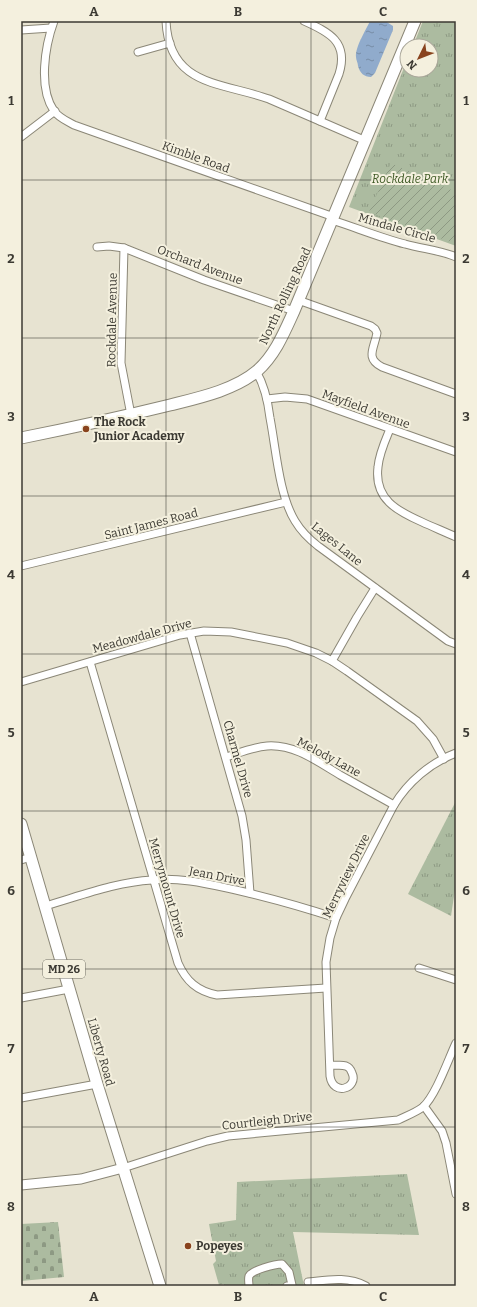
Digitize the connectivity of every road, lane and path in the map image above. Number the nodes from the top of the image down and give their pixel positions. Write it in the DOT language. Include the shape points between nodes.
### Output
graph roads {
  1 [pos="54,21"];
  2 [pos="166,21"];
  3 [pos="304,21"];
  4 [pos="415,21"];
  5 [pos="51,28"];
  6 [pos="21,30"];
  7 [pos="170,43"];
  8 [pos="138,52"];
  9 [pos="55,111"];
  10 [pos="320,121"];
  11 [pos="21,137"];
  12 [pos="366,141"];
  13 [pos="333,219"];
  14 [pos="97,247"];
  15 [pos="124,248"];
  16 [pos="456,257"];
  17 [pos="298,300"];
  18 [pos="294,312"];
  19 [pos="256,371"];
  20 [pos="456,394"];
  21 [pos="267,399"];
  22 [pos="131,415"];
  23 [pos="390,429"];
  24 [pos="21,438"];
  25 [pos="456,452"];
  26 [pos="286,502"];
  27 [pos="456,537"];
  28 [pos="21,566"];
  29 [pos="375,588"];
  30 [pos="190,633"];
  31 [pos="456,644"];
  32 [pos="332,661"];
  33 [pos="90,662"];
  34 [pos="21,682"];
  35 [pos="456,753"];
  36 [pos="226,757"];
  37 [pos="444,759"];
  38 [pos="394,805"];
  39 [pos="21,824"];
  40 [pos="26,858"];
  41 [pos="153,880"];
  42 [pos="250,894"];
  43 [pos="45,906"];
  44 [pos="336,918"];
  45 [pos="419,968"];
  46 [pos="456,980"];
  47 [pos="326,988"];
  48 [pos="70,989"];
  49 [pos="21,998"];
  50 [pos="456,1043"];
  51 [pos="330,1065"];
  52 [pos="97,1084"];
  53 [pos="21,1098"];
  54 [pos="424,1106"];
  55 [pos="453,1162"];
  56 [pos="123,1168"];
  57 [pos="21,1185"];
  58 [pos="456,1194"];
  59 [pos="308,1282"];
  60 [pos="160,1286"];
  61 [pos="249,1286"];
  62 [pos="289,1286"];
  63 [pos="366,1286"];
  1 -- 5 [label="street"];
  2 -- 7 [label="street"];
  3 -- 10 [label="street" via="328,32 341,52 342,67"];
  4 -- 12 [label="main road, North Rolling Road"];
  5 -- 6 [label="street"];
  5 -- 9 [label="street" via="46,52 45,77 48,98"];
  7 -- 8 [label="street"];
  7 -- 10 [label="street" via="180,62 203,80 262,96"];
  9 -- 11 [label="street"];
  9 -- 13 [label="street, Kimble Road" via="74,125"];
  10 -- 12 [label="street"];
  12 -- 13 [label="main road, North Rolling Road"];
  13 -- 16 [label="street, Mindale Circle" via="390,240 441,251"];
  13 -- 17 [label="main road, North Rolling Road"];
  14 -- 15 [label="street, Orchard Avenue"];
  15 -- 18 [label="street, Orchard Avenue"];
  15 -- 22 [label="street, Rockdale Avenue" via="121,363"];
  17 -- 18 [label="main road, North Rolling Road"];
  17 -- 20 [label="street" via="375,329 377,334 371,353 376,364"];
  18 -- 19 [label="main road, North Rolling Road" via="277,348"];
  19 -- 21 [label="street, Lages Lane" via="263,383"];
  19 -- 22 [label="main road, North Rolling Road" via="233,385"];
  21 -- 23 [label="street, Mayfield Avenue" via="307,399"];
  21 -- 26 [label="street, Lages Lane"];
  22 -- 24 [label="main road, North Rolling Road"];
  23 -- 25 [label="street, Mayfield Avenue"];
  23 -- 27 [label="street" via="377,468 379,487 383,495 402,513"];
  26 -- 28 [label="street, Saint James Road"];
  26 -- 29 [label="street, Lages Lane" via="295,521 311,540"];
  29 -- 31 [label="street, Lages Lane" via="448,641"];
  29 -- 32 [label="street"];
  30 -- 32 [label="street, Meadowdale Drive" via="217,630 231,632 299,647"];
  30 -- 33 [label="street, Meadowdale Drive"];
  30 -- 36 [label="street, Charmel Drive"];
  32 -- 37 [label="street, Meadowdale Drive" via="416,721 433,738"];
  33 -- 34 [label="street, Meadowdale Drive"];
  33 -- 41 [label="street, Merrymount Drive"];
  35 -- 37 [label="street, Merryview Drive"];
  36 -- 38 [label="street, Melody Lane" via="267,746 291,749"];
  36 -- 42 [label="street, Charmel Drive" via="245,829"];
  37 -- 38 [label="street, Merryview Drive" via="409,785"];
  38 -- 44 [label="street, Merryview Drive"];
  39 -- 40 [label="main road, Liberty Road / MD 26"];
  40 -- 43 [label="main road, Liberty Road / MD 26"];
  41 -- 42 [label="street, Jean Drive" via="194,881"];
  41 -- 43 [label="street, Jean Drive" via="109,888"];
  41 -- 47 [label="street, Merrymount Drive" via="178,963 186,979 200,990 217,995"];
  42 -- 44 [label="street, Jean Drive"];
  43 -- 48 [label="main road, Liberty Road / MD 26"];
  44 -- 47 [label="street, Merryview Drive" via="326,962"];
  45 -- 46 [label="street"];
  47 -- 51 [label="street, Merryview Drive"];
  48 -- 49 [label="street"];
  48 -- 52 [label="main road, Liberty Road / MD 26"];
  50 -- 54 [label="street, Courtleigh Drive"];
  52 -- 53 [label="street"];
  52 -- 56 [label="main road, Liberty Road / MD 26"];
  54 -- 55 [label="street" via="442,1131"];
  54 -- 56 [label="street, Courtleigh Drive" via="398,1120 228,1136"];
  55 -- 58 [label="street"];
  56 -- 57 [label="street, Courtleigh Drive" via="81,1179"];
  56 -- 60 [label="main road, Liberty Road / MD 26"];
  59 -- 63 [label="street" via="342,1279"];
  61 -- 62 [label="street" via="248,1279 253,1272 278,1264 282,1264 289,1272"];
}
